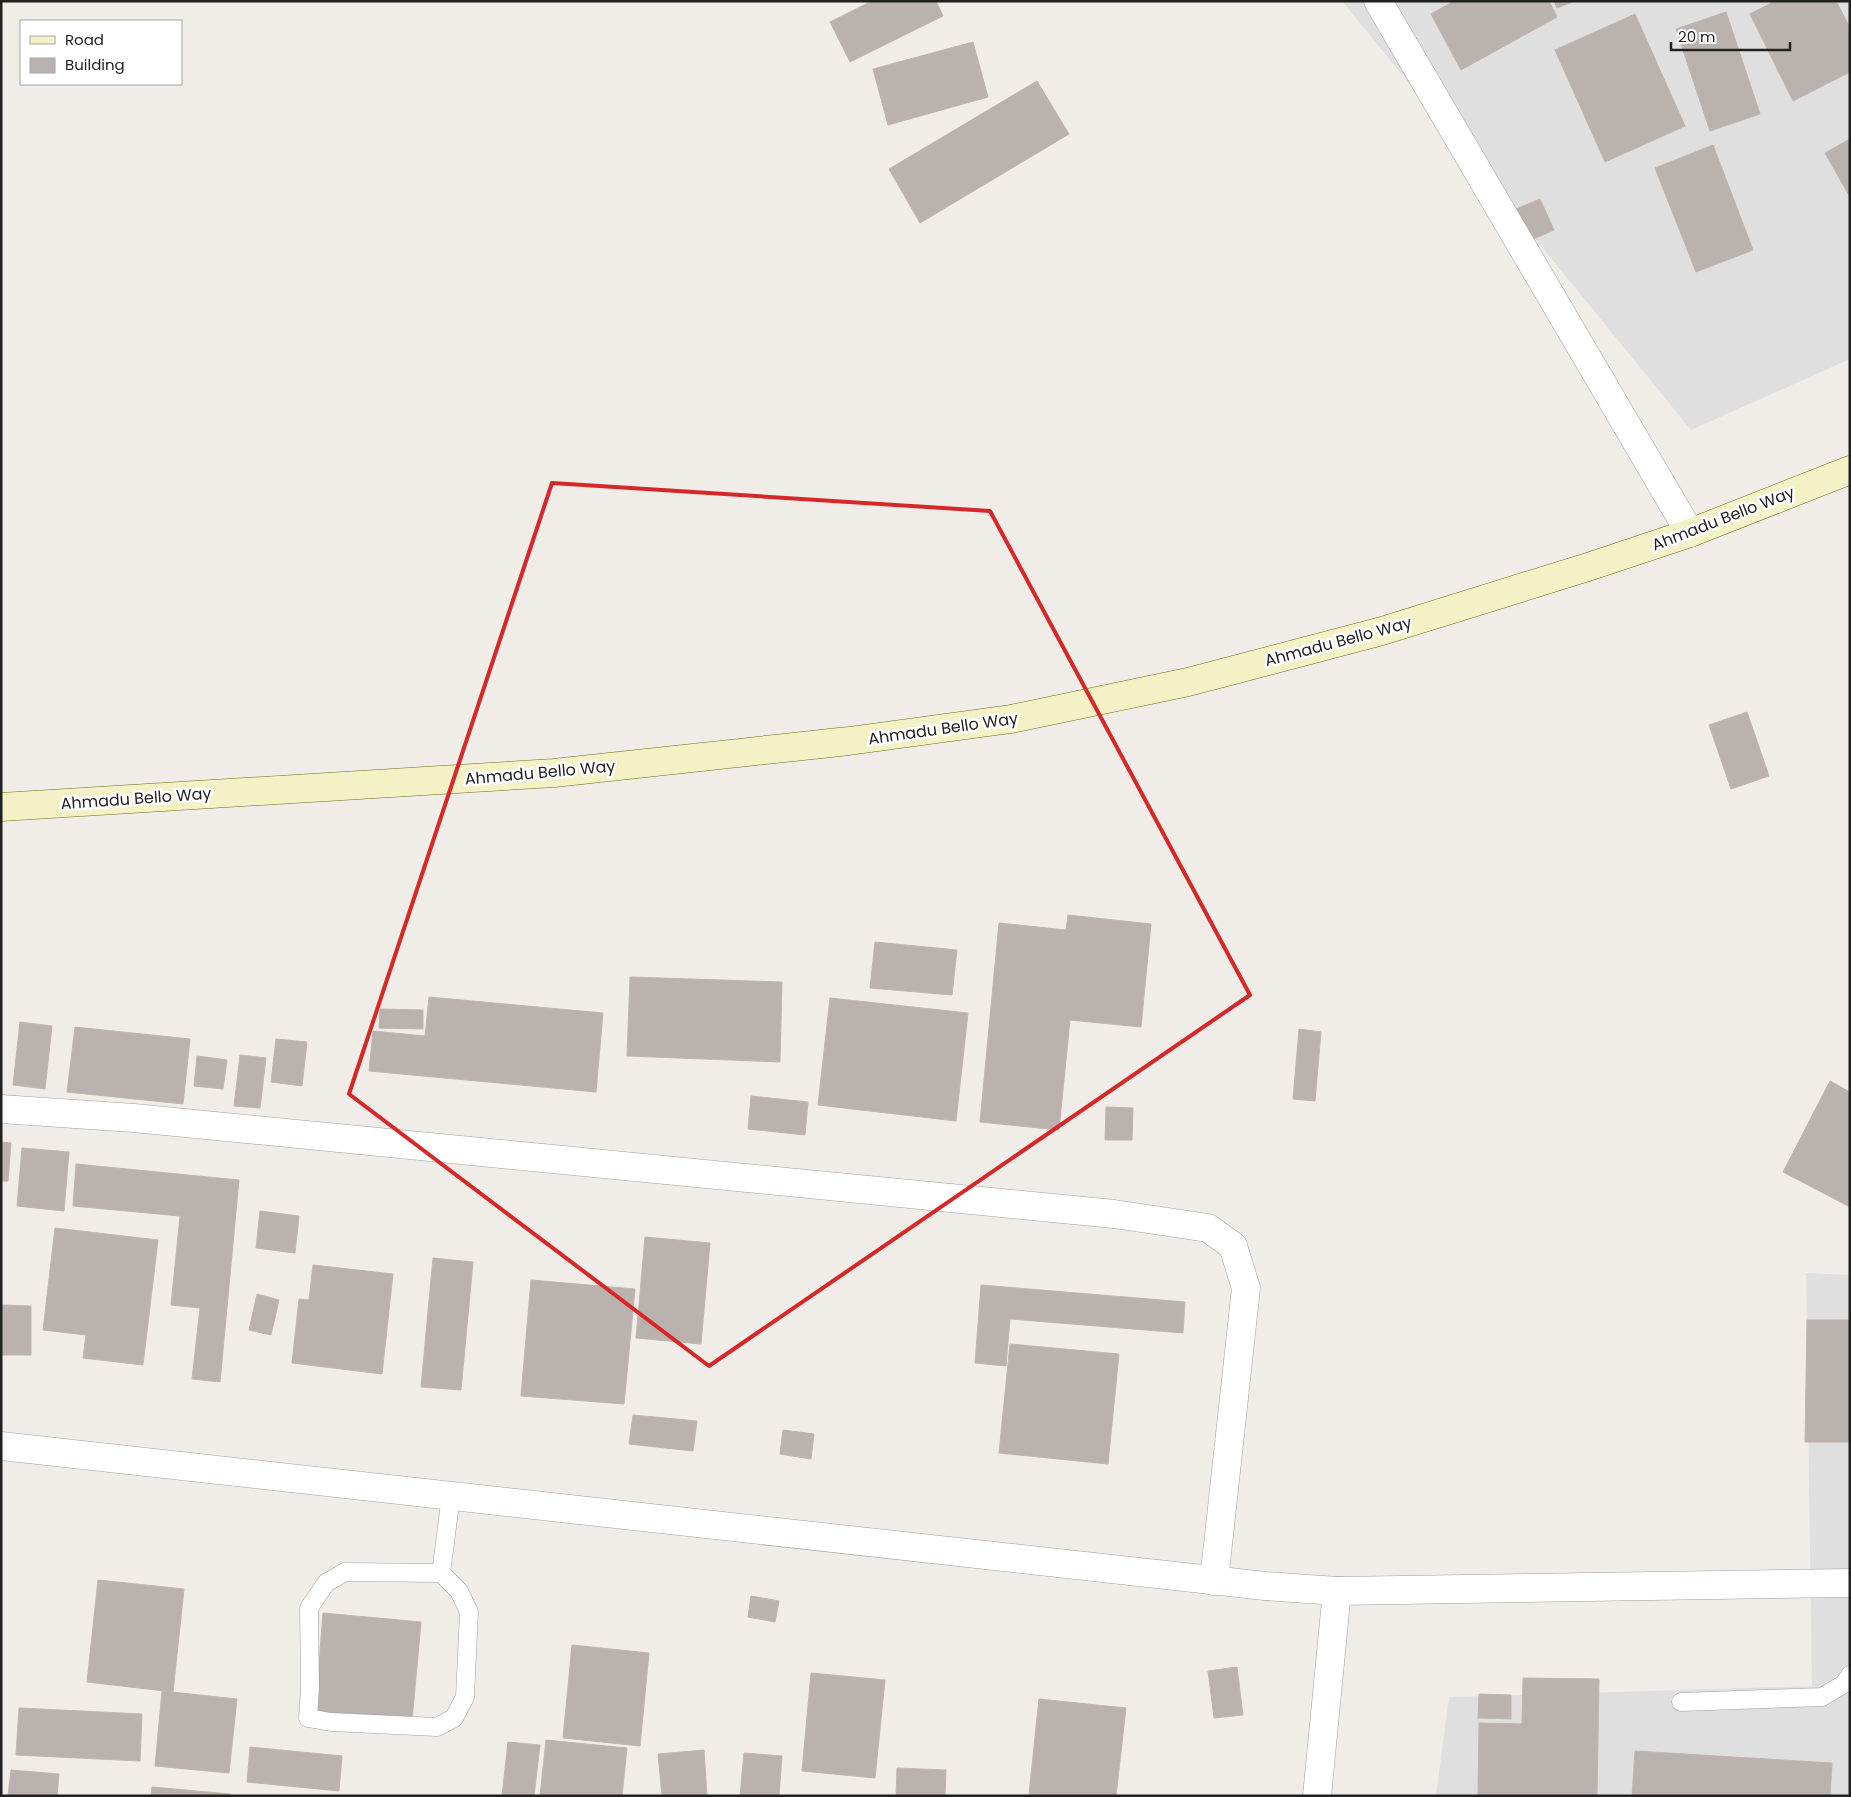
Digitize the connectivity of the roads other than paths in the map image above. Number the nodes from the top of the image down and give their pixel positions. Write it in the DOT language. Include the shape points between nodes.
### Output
graph roads {
  1 [pos="1378,1"];
  2 [pos="1850,470"];
  3 [pos="1690,533"];
  4 [pos="1,807"];
  5 [pos="1,1109"];
  6 [pos="1,1446"];
  7 [pos="451,1496"];
  8 [pos="441,1573"];
  9 [pos="1214,1581"];
  10 [pos="1850,1583"];
  11 [pos="1338,1591"];
  12 [pos="1850,1675"];
  13 [pos="1681,1702"];
  14 [pos="1317,1796"];
  1 -- 3 [label="street"];
  2 -- 3 [label="main road, Ahmadu Bello Way"];
  3 -- 4 [label="main road, Ahmadu Bello Way" via="1382,631 1188,682 1011,719 849,741 554,773"];
  5 -- 9 [label="street" via="134,1118 1094,1212 1208,1228 1233,1246 1246,1288"];
  6 -- 7 [label="street"];
  7 -- 8 [label="lane"];
  7 -- 9 [label="street"];
  8 -- 8 [label="lane" via="459,1591 469,1612 465,1697 454,1718 437,1727 308,1718 309,1608 326,1583 346,1572"];
  9 -- 11 [label="street"];
  10 -- 11 [label="street"];
  11 -- 14 [label="street"];
  12 -- 13 [label="lane" via="1844,1684 1822,1697"];
}
